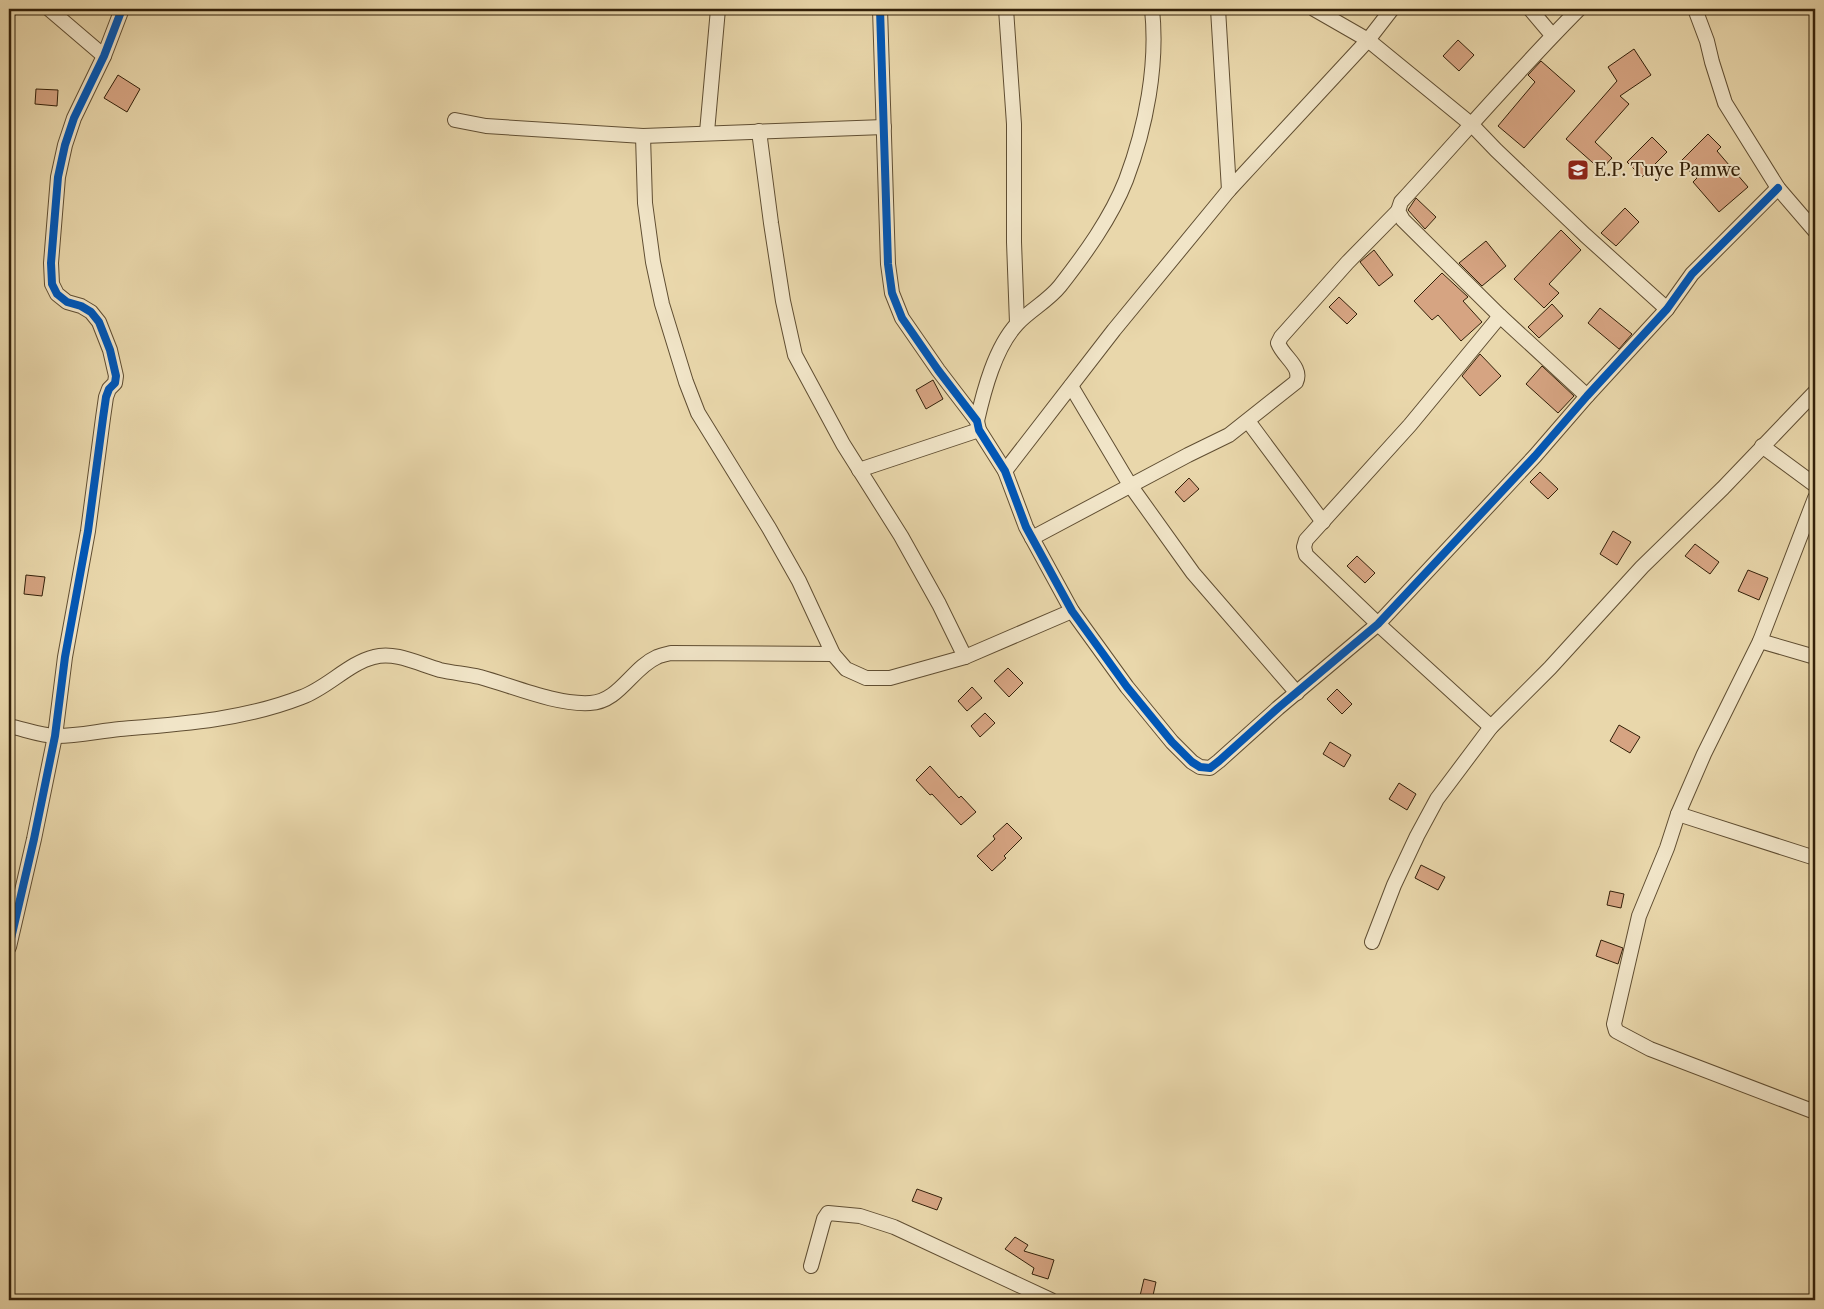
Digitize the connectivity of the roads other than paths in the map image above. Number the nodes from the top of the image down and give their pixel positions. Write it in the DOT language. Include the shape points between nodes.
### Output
graph roads {
  1 [pos="50,9"];
  2 [pos="122,9"];
  3 [pos="718,9"];
  4 [pos="880,9"];
  5 [pos="1006,9"];
  6 [pos="1152,9"];
  7 [pos="1218,9"];
  8 [pos="1314,9"];
  9 [pos="1392,9"];
  10 [pos="1530,9"];
  11 [pos="1579,9"];
  12 [pos="1695,9"];
  13 [pos="1552,35"];
  14 [pos="1368,40"];
  15 [pos="104,56"];
  16 [pos="455,120"];
  17 [pos="1472,125"];
  18 [pos="884,127"];
  19 [pos="759,131"];
  20 [pos="707,132"];
  21 [pos="642,136"];
  22 [pos="1778,188"];
  23 [pos="1229,190"];
  24 [pos="1398,211"];
  25 [pos="1815,231"];
  26 [pos="1667,309"];
  27 [pos="1500,316"];
  28 [pos="1017,323"];
  29 [pos="1071,386"];
  30 [pos="1815,392"];
  31 [pos="1587,396"];
  32 [pos="1248,421"];
  33 [pos="978,425"];
  34 [pos="1762,446"];
  35 [pos="859,470"];
  36 [pos="1005,471"];
  37 [pos="1815,485"];
  38 [pos="1130,486"];
  39 [pos="1815,498"];
  40 [pos="1323,522"];
  41 [pos="1032,538"];
  42 [pos="1072,611"];
  43 [pos="1378,624"];
  44 [pos="1760,641"];
  45 [pos="833,654"];
  46 [pos="965,656"];
  47 [pos="1815,657"];
  48 [pos="1296,693"];
  49 [pos="9,726"];
  50 [pos="1491,727"];
  51 [pos="56,736"];
  52 [pos="1678,814"];
  53 [pos="1815,858"];
  54 [pos="1372,942"];
  55 [pos="9,947"];
  56 [pos="1815,1112"];
  57 [pos="811,1266"];
  58 [pos="1051,1300"];
  1 -- 15 [label="street"];
  2 -- 15 [label="street"];
  3 -- 20 [label="street"];
  4 -- 18 [label="street"];
  5 -- 28 [label="street" via="1014,124"];
  6 -- 28 [label="street" via="1153,58 1147,98 1138,144 1125,182 1105,221 1058,289"];
  7 -- 23 [label="street"];
  8 -- 14 [label="street"];
  9 -- 14 [label="street"];
  10 -- 13 [label="street"];
  11 -- 13 [label="street"];
  12 -- 22 [label="street" via="1726,103"];
  13 -- 17 [label="street"];
  14 -- 17 [label="street"];
  14 -- 23 [label="street"];
  15 -- 51 [label="street" via="64,145 51,263 52,284 57,294 91,312 99,322 116,376 106,398 88,531 64,657"];
  16 -- 21 [label="street" via="486,126"];
  17 -- 24 [label="street" via="1400,202"];
  17 -- 26 [label="street"];
  18 -- 19 [label="street"];
  18 -- 33 [label="street" via="888,264 892,293 902,318"];
  19 -- 20 [label="street"];
  19 -- 35 [label="street" via="783,302 795,355"];
  20 -- 21 [label="street"];
  21 -- 45 [label="street" via="645,203 653,262 686,382 698,413 799,581"];
  22 -- 25 [label="street"];
  22 -- 26 [label="street" via="1692,274"];
  23 -- 29 [label="street"];
  24 -- 27 [label="street" via="1403,220"];
  24 -- 32 [label="street" via="1281,337 1278,343 1280,350 1299,376 1296,382"];
  26 -- 31 [label="street"];
  27 -- 31 [label="street"];
  27 -- 40 [label="street" via="1410,425"];
  28 -- 33 [label="street" via="996,359 983,391"];
  29 -- 36 [label="street"];
  29 -- 38 [label="street"];
  30 -- 34 [label="street"];
  31 -- 43 [label="street" via="1489,507"];
  32 -- 38 [label="street" via="1229,435"];
  32 -- 40 [label="street"];
  33 -- 35 [label="street"];
  33 -- 36 [label="street"];
  34 -- 37 [label="street"];
  34 -- 50 [label="street"];
  35 -- 46 [label="street" via="906,544"];
  36 -- 41 [label="street"];
  38 -- 41 [label="street"];
  38 -- 48 [label="street" via="1193,573"];
  39 -- 44 [label="street"];
  40 -- 43 [label="street" via="1306,540 1306,555"];
  41 -- 42 [label="street"];
  42 -- 46 [label="street"];
  42 -- 48 [label="street" via="1172,742 1200,767 1210,768"];
  43 -- 48 [label="street"];
  43 -- 50 [label="street"];
  44 -- 47 [label="street"];
  44 -- 52 [label="street"];
  45 -- 46 [label="street" via="846,669 866,678 890,678"];
  45 -- 51 [label="street" via="672,653 656,657 604,700 588,703 568,702 386,655 373,657 348,669 305,696 259,712 186,724"];
  49 -- 51 [label="street"];
  50 -- 54 [label="street" via="1433,806 1398,877"];
  51 -- 55 [label="street"];
  52 -- 53 [label="street"];
  52 -- 56 [label="street" via="1639,916 1616,1011 1616,1031 1650,1049"];
  57 -- 58 [label="street" via="828,1213 860,1216 894,1227"];
}
